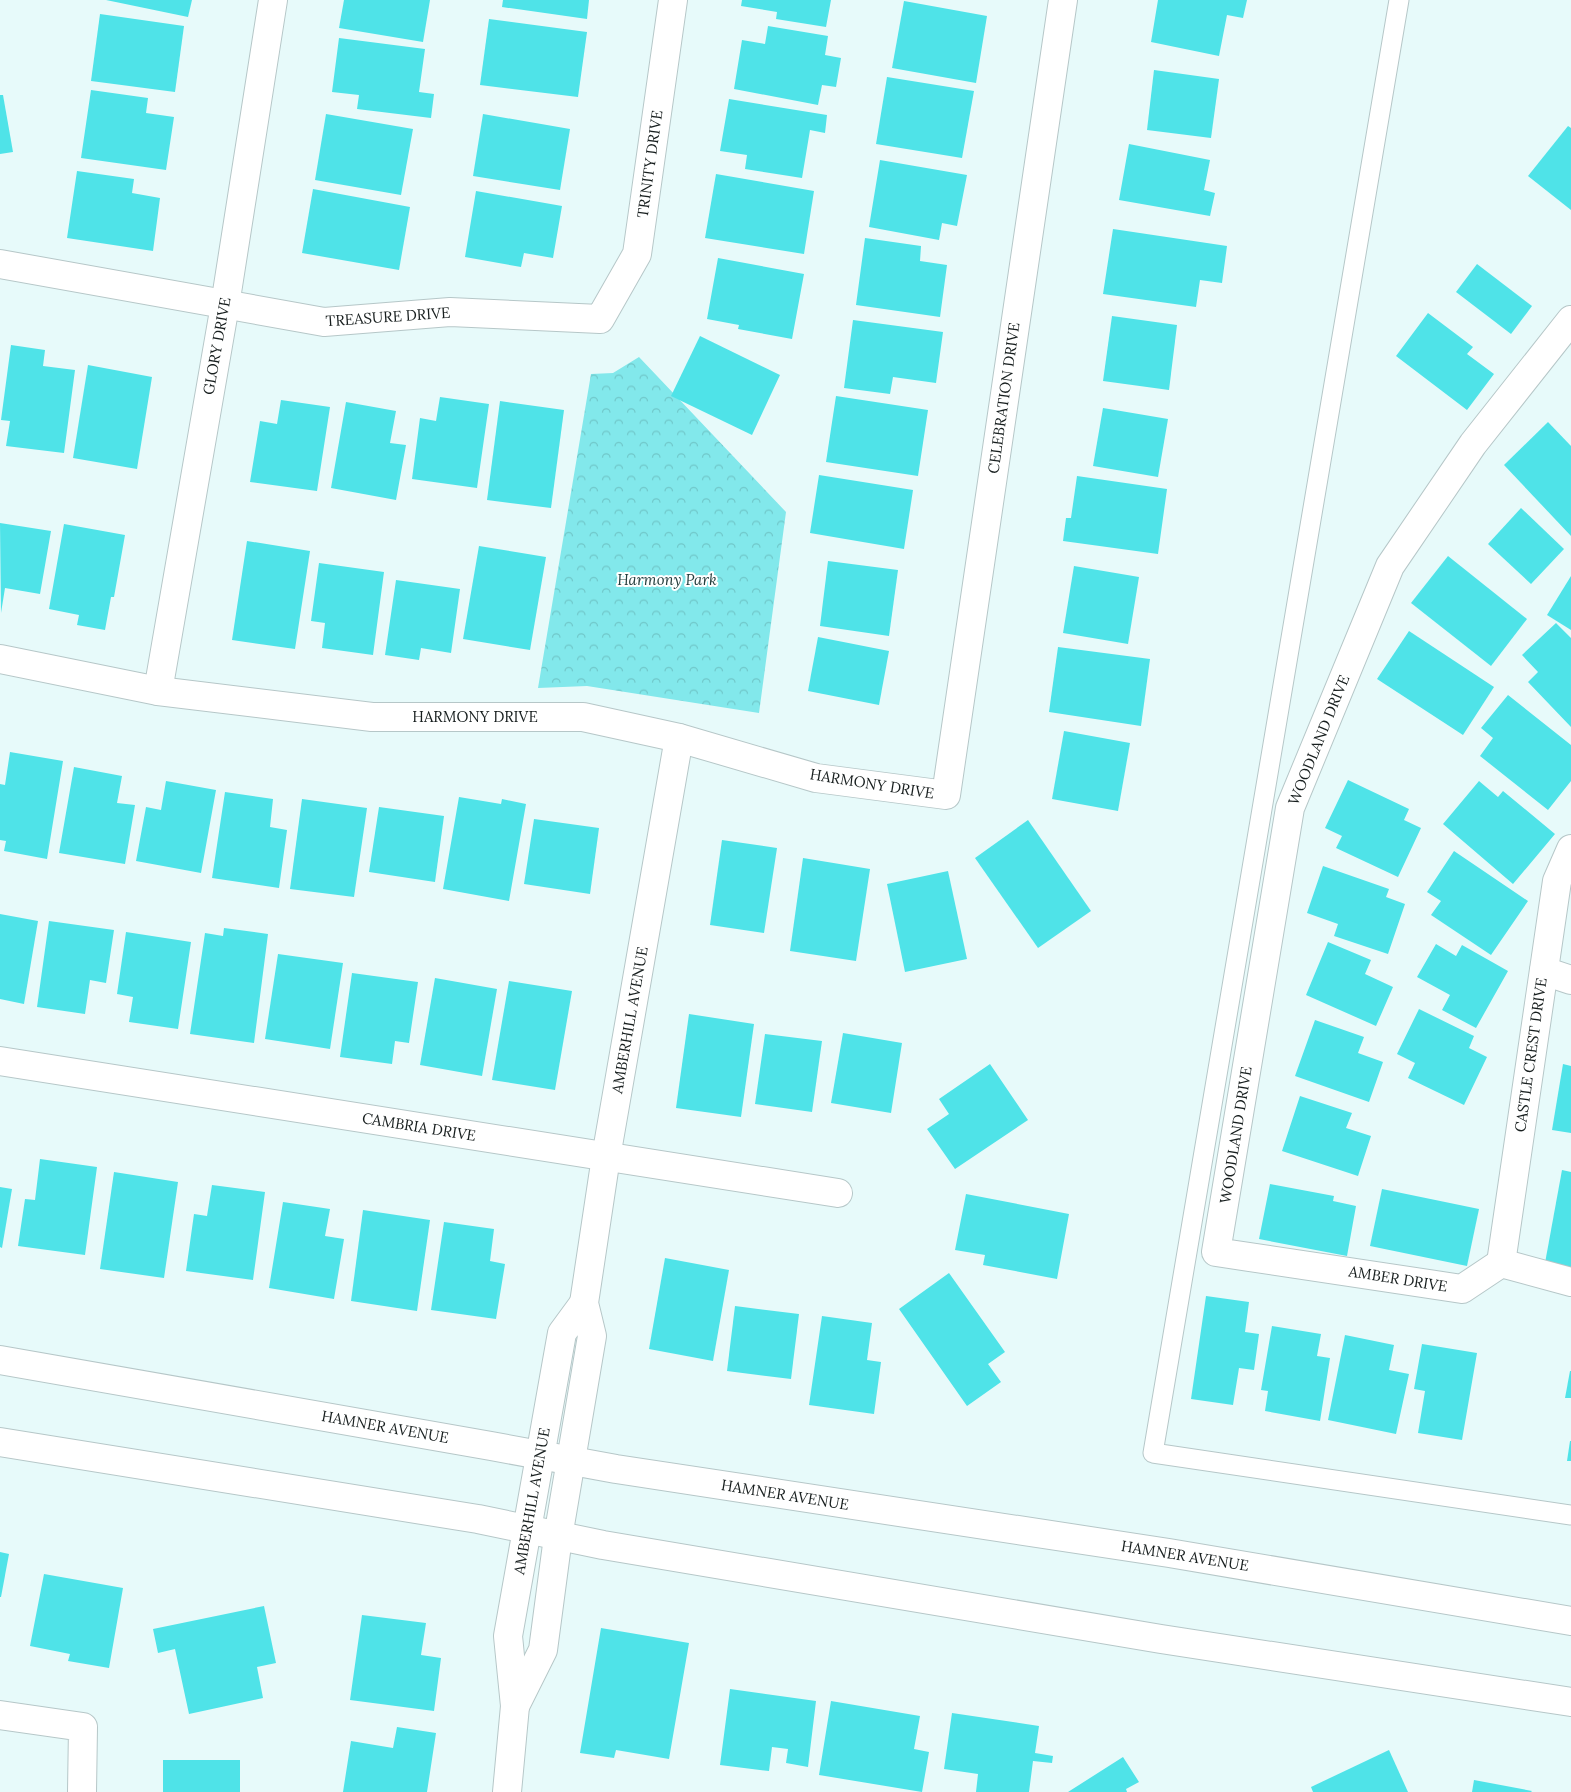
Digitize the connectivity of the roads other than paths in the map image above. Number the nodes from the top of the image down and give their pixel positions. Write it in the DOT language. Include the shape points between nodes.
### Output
graph roads {
  1 [pos="273,0"];
  2 [pos="673,0"];
  3 [pos="1063,0"];
  4 [pos="1399,0"];
  5 [pos="0,264"];
  6 [pos="224,305"];
  7 [pos="600,319"];
  8 [pos="1571,320"];
  9 [pos="0,659"];
  10 [pos="158,691"];
  11 [pos="679,738"];
  12 [pos="946,795"];
  13 [pos="1571,850"];
  14 [pos="1544,971"];
  15 [pos="1571,980"];
  16 [pos="0,1061"];
  17 [pos="606,1157"];
  18 [pos="838,1193"];
  19 [pos="1216,1252"];
  20 [pos="1501,1263"];
  21 [pos="1571,1282"];
  22 [pos="584,1303"];
  23 [pos="0,1360"];
  24 [pos="0,1442"];
  25 [pos="540,1456"];
  26 [pos="570,1461"];
  27 [pos="1571,1515"];
  28 [pos="528,1531"];
  29 [pos="558,1537"];
  30 [pos="1571,1621"];
  31 [pos="1571,1702"];
  32 [pos="515,1706"];
  33 [pos="0,1715"];
  34 [pos="82,1792"];
  35 [pos="507,1792"];
  1 -- 6 [label="street, GLORY DRIVE"];
  2 -- 7 [label="street, TRINITY DRIVE" via="637,254"];
  3 -- 12 [label="street, CELEBRATION DRIVE"];
  4 -- 27 [label="lane" via="1153,1453"];
  5 -- 6 [label="street, TREASURE DRIVE"];
  6 -- 7 [label="street, TREASURE DRIVE" via="324,322 450,312"];
  6 -- 10 [label="street, GLORY DRIVE"];
  8 -- 19 [label="street, WOODLAND DRIVE" via="1473,444 1390,566 1290,808"];
  9 -- 10 [label="street, HARMONY DRIVE"];
  10 -- 11 [label="street, HARMONY DRIVE" via="372,717 583,717"];
  11 -- 12 [label="street, HARMONY DRIVE" via="816,778"];
  11 -- 17 [label="street, AMBERHILL AVENUE"];
  13 -- 14 [label="street, CASTLE CREST DRIVE" via="1557,881"];
  14 -- 15 [label="street"];
  14 -- 20 [label="street, CASTLE CREST DRIVE"];
  16 -- 17 [label="street, CAMBRIA DRIVE"];
  17 -- 18 [label="street, CAMBRIA DRIVE"];
  17 -- 22 [label="street, AMBERHILL AVENUE"];
  19 -- 20 [label="street, AMBER DRIVE" via="1462,1289"];
  20 -- 21 [label="street"];
  22 -- 25 [label="street, AMBERHILL AVENUE" via="562,1333"];
  22 -- 26 [label="street, AMBERHILL AVENUE" via="592,1336"];
  23 -- 25 [label="street, HAMNER AVENUE"];
  24 -- 28 [label="street" via="478,1519"];
  25 -- 26 [label="street, HAMNER AVENUE"];
  25 -- 28 [label="street, AMBERHILL AVENUE"];
  26 -- 29 [label="street, AMBERHILL AVENUE"];
  26 -- 30 [label="street, HAMNER AVENUE" via="1169,1553"];
  28 -- 29 [label="street"];
  28 -- 32 [label="street, AMBERHILL AVENUE" via="508,1636"];
  29 -- 31 [label="street" via="1162,1640"];
  29 -- 32 [label="street, AMBERHILL AVENUE" via="543,1650"];
  32 -- 35 [label="street, AMBERHILL AVENUE"];
  33 -- 34 [label="street" via="83,1727"];
}
